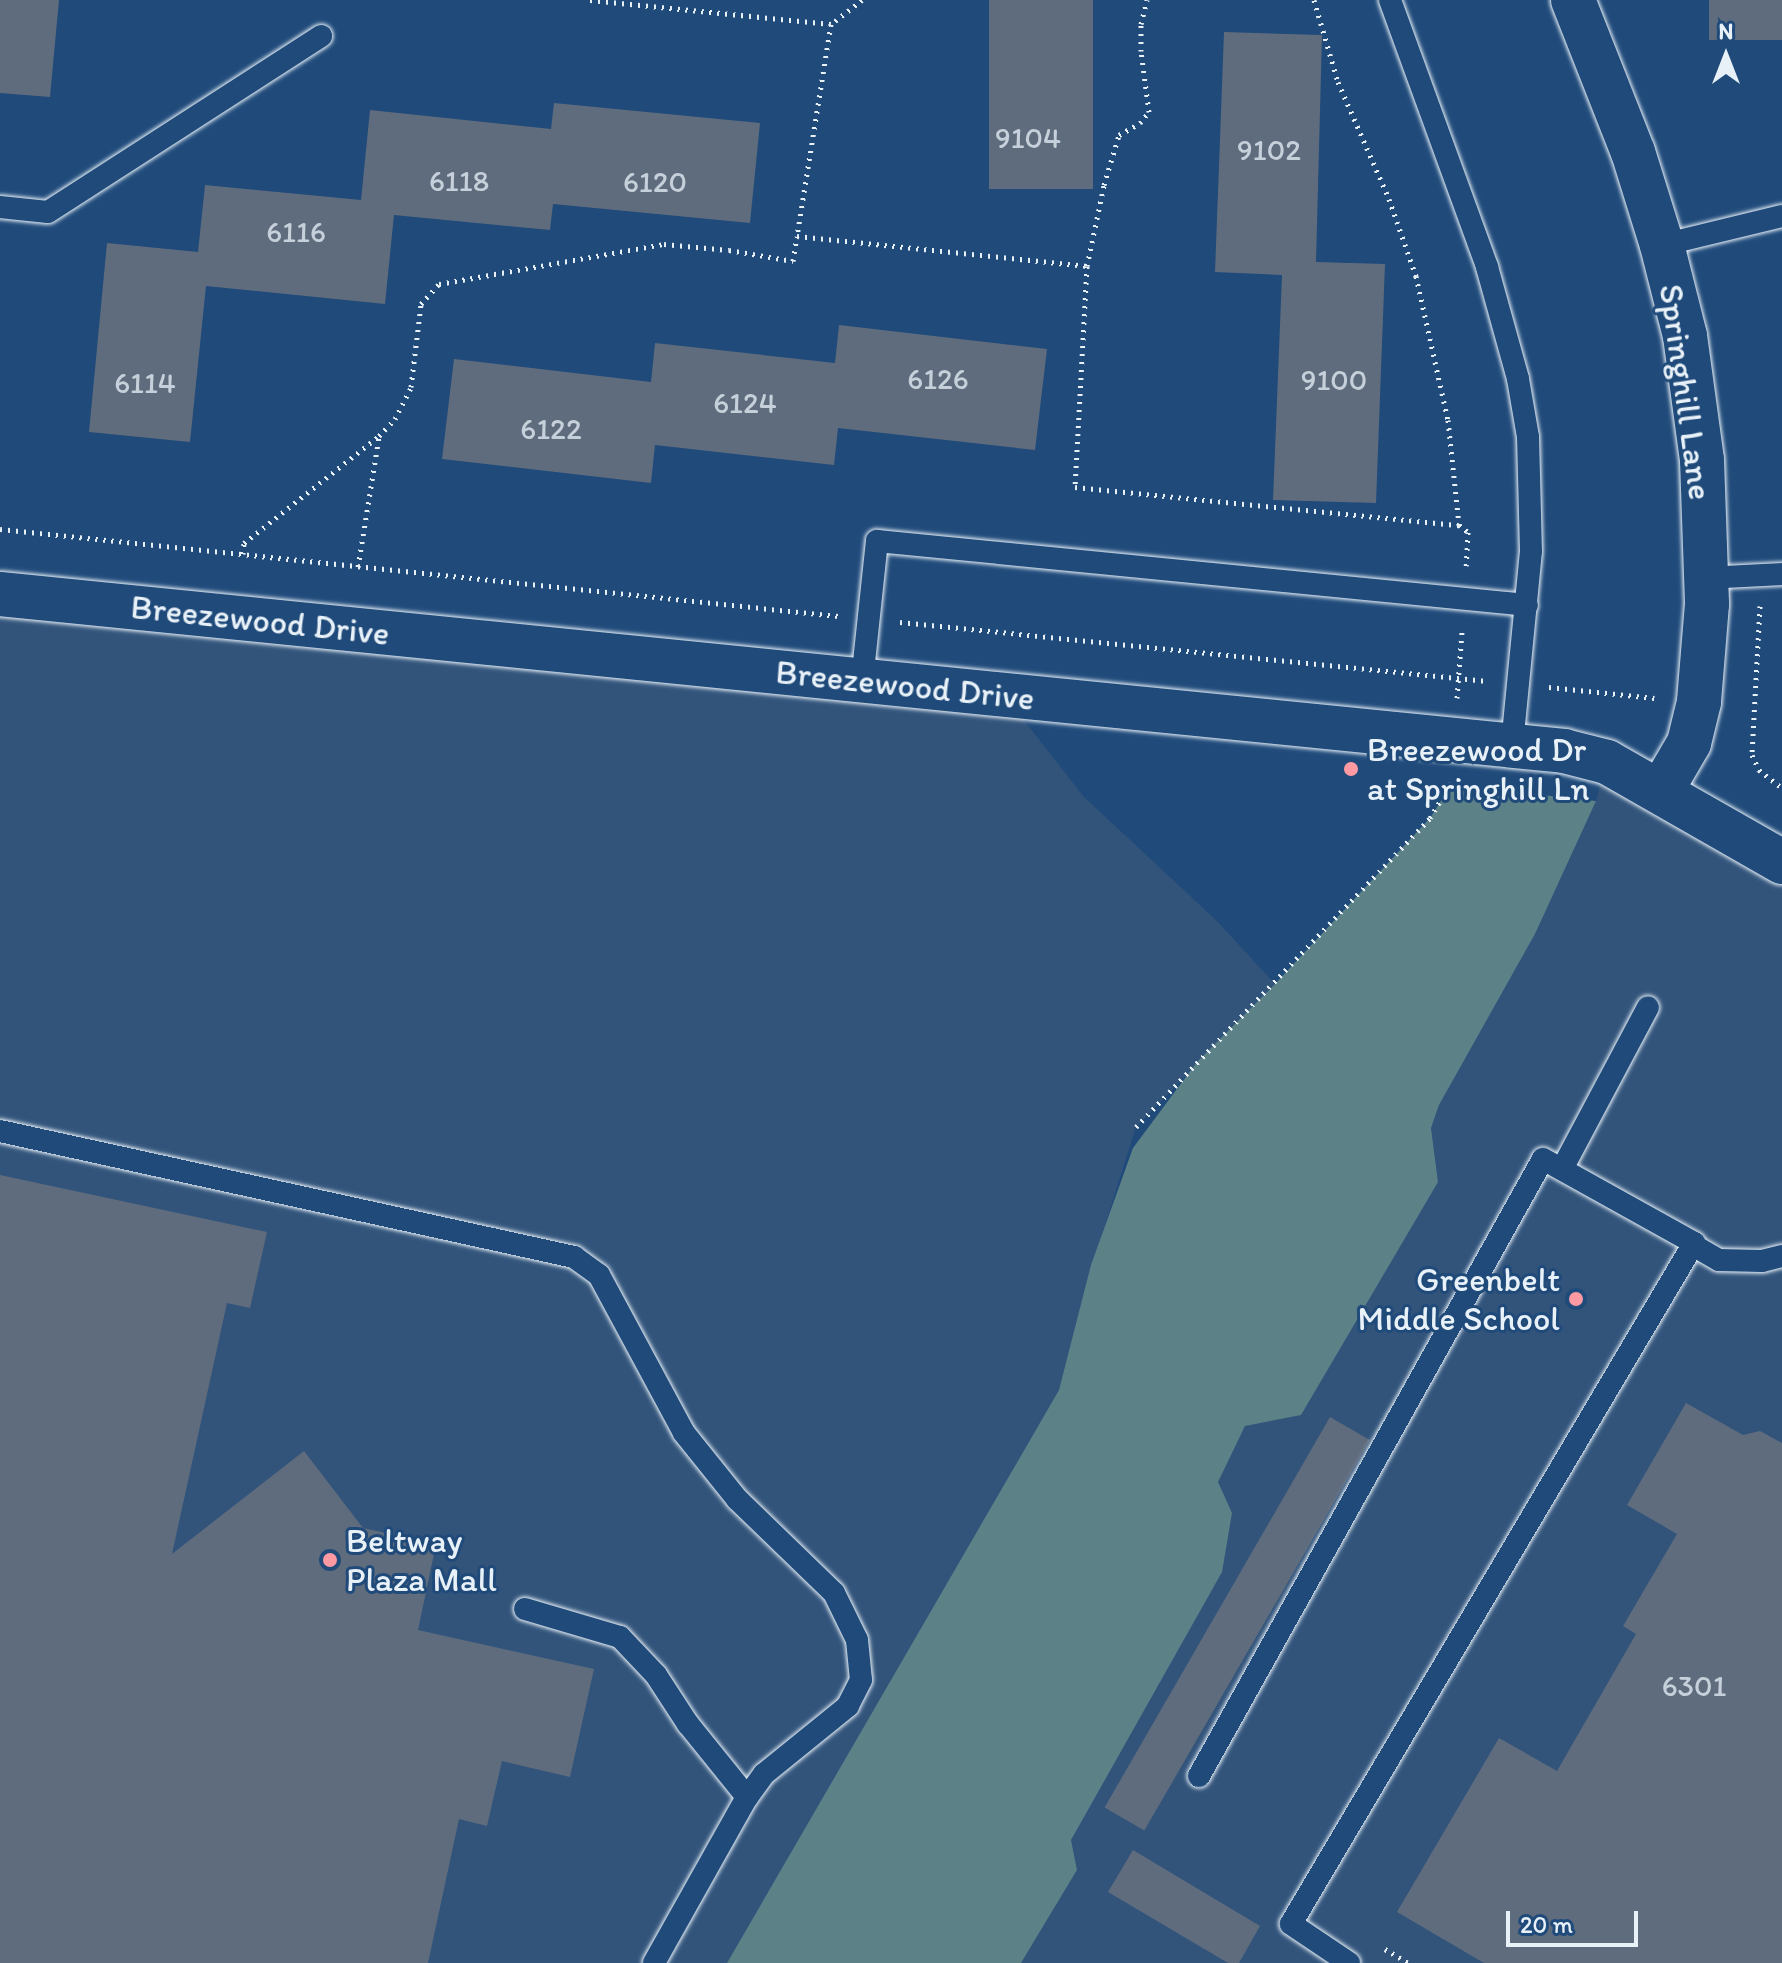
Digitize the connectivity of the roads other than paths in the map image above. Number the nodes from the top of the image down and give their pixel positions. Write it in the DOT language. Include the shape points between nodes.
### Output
graph roads {
  1 [pos="1390,0"];
  2 [pos="1573,0"];
  3 [pos="321,36"];
  4 [pos="0,207"];
  5 [pos="1782,216"];
  6 [pos="1662,245"];
  7 [pos="1782,574"];
  8 [pos="1706,578"];
  9 [pos="0,594"];
  10 [pos="1527,605"];
  11 [pos="862,681"];
  12 [pos="1512,745"];
  13 [pos="1661,791"];
  14 [pos="1782,862"];
  15 [pos="1648,1007"];
  16 [pos="0,1131"];
  17 [pos="1562,1169"];
  18 [pos="1691,1244"];
  19 [pos="1782,1256"];
  20 [pos="525,1609"];
  21 [pos="1199,1776"];
  22 [pos="747,1797"];
  23 [pos="654,1963"];
  24 [pos="1349,1963"];
  1 -- 10 [label="lane" via="1487,267 1518,379 1532,496"];
  2 -- 6 [label="street, Springhill Lane" via="1633,152"];
  3 -- 4 [label="lane" via="48,212"];
  5 -- 6 [label="lane"];
  6 -- 8 [label="street, Springhill Lane" via="1694,397"];
  7 -- 8 [label="lane"];
  8 -- 13 [label="street, Springhill Lane" via="1696,721"];
  9 -- 11 [label="street, Breezewood Drive"];
  10 -- 11 [label="lane" via="877,541"];
  10 -- 12 [label="lane"];
  11 -- 12 [label="street, Breezewood Drive"];
  12 -- 13 [label="street, Breezewood Drive" via="1607,762"];
  13 -- 14 [label="street, Breezewood Drive"];
  15 -- 17 [label="lane"];
  16 -- 22 [label="lane" via="574,1257 599,1275 684,1433 737,1499 834,1593 857,1640 861,1680 848,1706 764,1774"];
  17 -- 18 [label="lane"];
  17 -- 21 [label="lane" via="1543,1159"];
  18 -- 19 [label="lane" via="1719,1260"];
  18 -- 24 [label="lane" via="1291,1924"];
  20 -- 22 [label="lane" via="620,1637 656,1675"];
  22 -- 23 [label="lane"];
}
